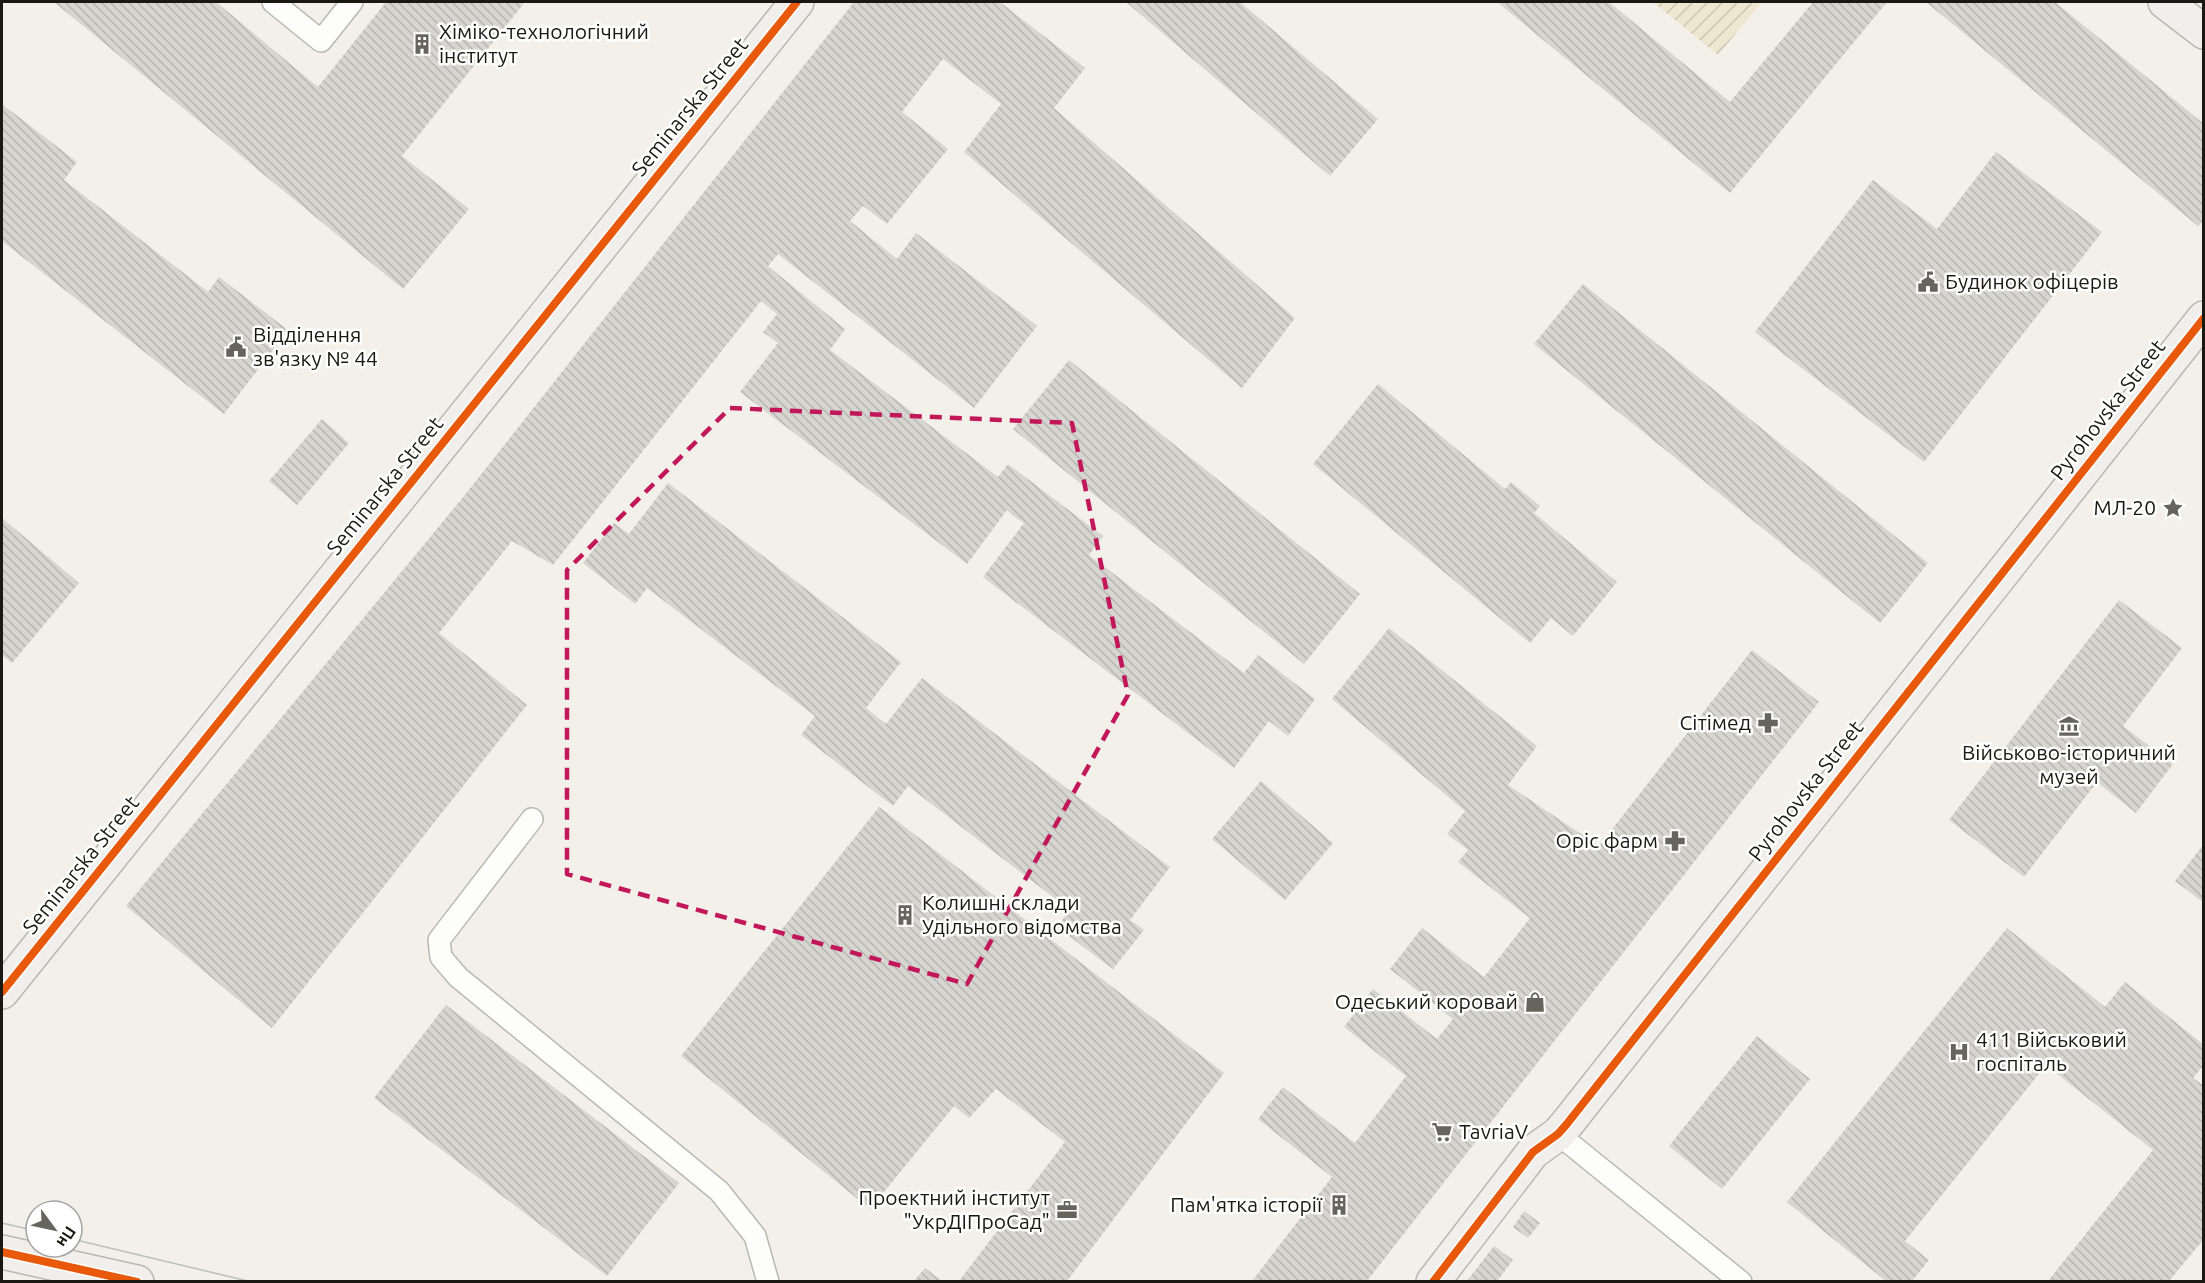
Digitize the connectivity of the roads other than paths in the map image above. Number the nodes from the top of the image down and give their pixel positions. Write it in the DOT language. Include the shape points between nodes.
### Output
graph roads {
  1 [pos="273,2"];
  2 [pos="352,2"];
  3 [pos="797,2"];
  4 [pos="2165,2"];
  5 [pos="2204,32"];
  6 [pos="2204,318"];
  7 [pos="532,819"];
  8 [pos="2,992"];
  9 [pos="1558,1134"];
  10 [pos="2,1251"];
  11 [pos="136,1281"];
  12 [pos="768,1281"];
  13 [pos="1433,1281"];
  14 [pos="1456,1281"];
  15 [pos="1741,1281"];
  1 -- 2 [label="lane" via="321,41"];
  3 -- 8 [label="street, Seminarska Street"];
  4 -- 5 [label="street"];
  6 -- 9 [label="street, Pyrohovska Street"];
  7 -- 12 [label="lane" via="439,940 441,957 458,977 719,1191 755,1236"];
  9 -- 13 [label="street, Pyrohovska Street" via="1533,1152"];
  9 -- 14 [label="street, Pyrohovska Street" via="1547,1164"];
  9 -- 15 [label="lane"];
  10 -- 11 [label="street"];
}
